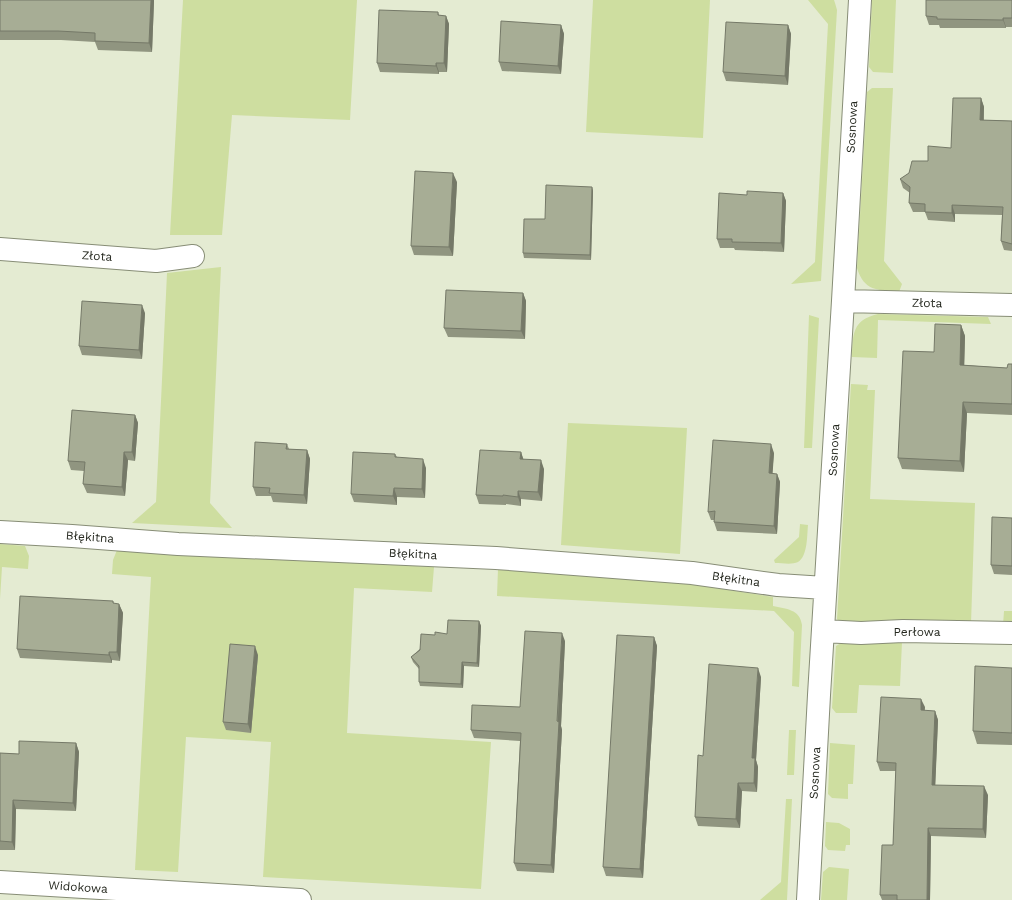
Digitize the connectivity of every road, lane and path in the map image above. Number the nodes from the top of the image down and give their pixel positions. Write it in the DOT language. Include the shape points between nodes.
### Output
graph roads {
  1 [pos="860,0"];
  2 [pos="0,250"];
  3 [pos="193,256"];
  4 [pos="843,301"];
  5 [pos="1012,305"];
  6 [pos="0,532"];
  7 [pos="825,588"];
  8 [pos="823,631"];
  9 [pos="1012,633"];
  10 [pos="0,882"];
  11 [pos="300,900"];
  12 [pos="808,900"];
  1 -- 4 [label="street, Sosnowa"];
  2 -- 3 [label="street, Złota" via="156,261"];
  4 -- 5 [label="street, Złota"];
  4 -- 7 [label="street, Sosnowa"];
  6 -- 7 [label="street, Błękitna" via="178,544 496,558 692,573 778,585"];
  7 -- 8 [label="street, Sosnowa"];
  8 -- 9 [label="street, Perłowa"];
  8 -- 12 [label="street, Sosnowa"];
  10 -- 11 [label="street, Widokowa"];
}
